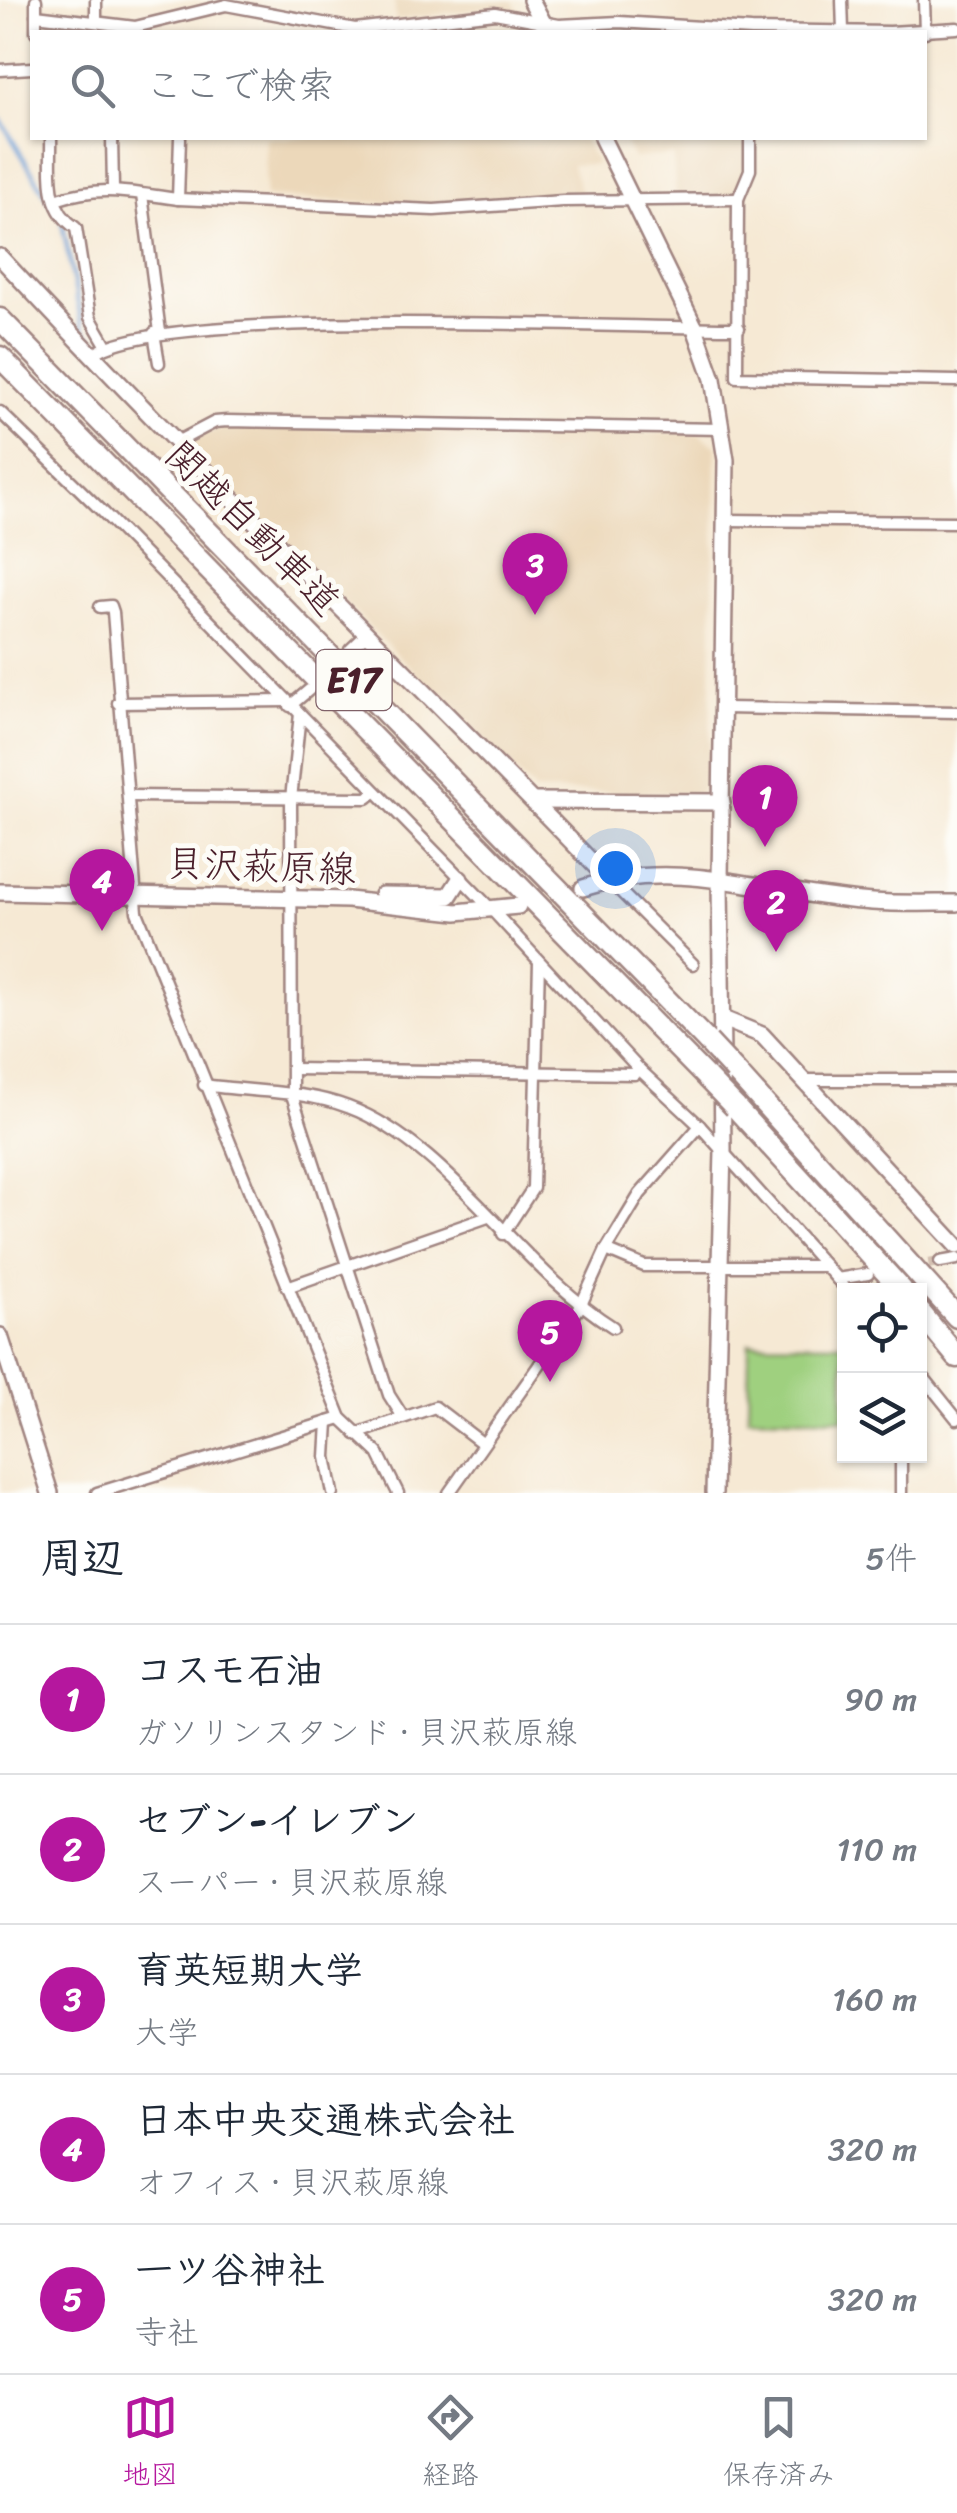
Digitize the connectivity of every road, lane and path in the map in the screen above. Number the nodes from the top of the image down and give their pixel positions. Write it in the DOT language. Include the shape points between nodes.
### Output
graph roads {
  1 [pos="36,0"];
  2 [pos="96,0"];
  3 [pos="531,0"];
  4 [pos="842,0"];
  5 [pos="924,0"];
  6 [pos="36,15"];
  7 [pos="96,22"];
  8 [pos="545,26"];
  9 [pos="957,28"];
  10 [pos="36,30"];
  11 [pos="682,30"];
  12 [pos="843,30"];
  13 [pos="925,30"];
  14 [pos="927,32"];
  15 [pos="30,68"];
  16 [pos="0,70"];
  17 [pos="51,140"];
  18 [pos="112,140"];
  19 [pos="180,140"];
  20 [pos="603,140"];
  21 [pos="750,140"];
  22 [pos="114,188"];
  23 [pos="142,195"];
  24 [pos="55,200"];
  25 [pos="178,200"];
  26 [pos="634,200"];
  27 [pos="738,200"];
  28 [pos="0,257"];
  29 [pos="0,319"];
  30 [pos="695,328"];
  31 [pos="738,328"];
  32 [pos="157,333"];
  33 [pos="105,343"];
  34 [pos="0,356"];
  35 [pos="92,356"];
  36 [pos="159,364"];
  37 [pos="957,380"];
  38 [pos="0,413"];
  39 [pos="723,429"];
  40 [pos="174,444"];
  41 [pos="727,520"];
  42 [pos="957,522"];
  43 [pos="100,607"];
  44 [pos="368,632"];
  45 [pos="350,650"];
  46 [pos="309,690"];
  47 [pos="118,703"];
  48 [pos="288,703"];
  49 [pos="724,708"];
  50 [pos="957,712"];
  51 [pos="300,714"];
  52 [pos="373,793"];
  53 [pos="128,796"];
  54 [pos="291,799"];
  55 [pos="533,801"];
  56 [pos="722,802"];
  57 [pos="460,879"];
  58 [pos="608,880"];
  59 [pos="720,880"];
  60 [pos="583,888"];
  61 [pos="0,892"];
  62 [pos="136,894"];
  63 [pos="294,898"];
  64 [pos="348,900"];
  65 [pos="957,903"];
  66 [pos="518,906"];
  67 [pos="492,910"];
  68 [pos="540,962"];
  69 [pos="693,964"];
  70 [pos="723,1020"];
  71 [pos="293,1069"];
  72 [pos="640,1070"];
  73 [pos="537,1072"];
  74 [pos="806,1080"];
  75 [pos="957,1080"];
  76 [pos="204,1085"];
  77 [pos="292,1095"];
  78 [pos="700,1126"];
  79 [pos="722,1150"];
  80 [pos="488,1217"];
  81 [pos="504,1234"];
  82 [pos="957,1246"];
  83 [pos="606,1250"];
  84 [pos="957,1259"];
  85 [pos="940,1262"];
  86 [pos="348,1266"];
  87 [pos="824,1266"];
  88 [pos="716,1268"];
  89 [pos="868,1274"];
  90 [pos="837,1280"];
  91 [pos="840,1283"];
  92 [pos="896,1283"];
  93 [pos="287,1287"];
  94 [pos="580,1307"];
  95 [pos="957,1316"];
  96 [pos="927,1321"];
  97 [pos="613,1328"];
  98 [pos="0,1336"];
  99 [pos="957,1357"];
  100 [pos="5,1373"];
  101 [pos="927,1382"];
  102 [pos="403,1417"];
  103 [pos="341,1418"];
  104 [pos="957,1419"];
  105 [pos="328,1422"];
  106 [pos="356,1434"];
  107 [pos="482,1443"];
  108 [pos="901,1463"];
  109 [pos="50,1493"];
  110 [pos="98,1493"];
  111 [pos="333,1493"];
  112 [pos="398,1493"];
  113 [pos="449,1493"];
  114 [pos="714,1493"];
  115 [pos="900,1493"];
  1 -- 6 [label="street"];
  2 -- 7 [label="street"];
  3 -- 8 [label="street"];
  4 -- 12 [label="street"];
  5 -- 13 [label="street"];
  6 -- 7 [label="street"];
  6 -- 10 [label="street"];
  7 -- 8 [label="street" via="135,28 226,5 355,30 482,14"];
  8 -- 11 [label="street"];
  9 -- 14 [label="street"];
  15 -- 16 [label="street"];
  17 -- 24 [label="street"];
  18 -- 22 [label="street"];
  19 -- 25 [label="street"];
  20 -- 26 [label="street"];
  21 -- 27 [label="street" via="750,170"];
  22 -- 23 [label="street"];
  22 -- 24 [label="street"];
  23 -- 25 [label="street"];
  23 -- 32 [label="street"];
  24 -- 33 [label="street" via="78,236 90,317"];
  25 -- 26 [label="street" via="434,210"];
  26 -- 27 [label="street"];
  26 -- 30 [label="street"];
  27 -- 31 [label="street"];
  28 -- 35 [label="street"];
  29 -- 95 [label="highway, 関越自動車道 / E17, bridge" via="708,1042"];
  30 -- 31 [label="street"];
  30 -- 32 [label="street" via="358,324"];
  30 -- 39 [label="street"];
  31 -- 37 [label="street" via="737,376"];
  32 -- 33 [label="street"];
  32 -- 36 [label="street"];
  33 -- 35 [label="street"];
  34 -- 92 [label="highway, 関越自動車道 / E17, bridge" via="707,1078"];
  35 -- 40 [label="street"];
  38 -- 48 [label="street"];
  39 -- 40 [label="street" via="227,421"];
  39 -- 41 [label="street"];
  40 -- 44 [label="street"];
  41 -- 42 [label="street"];
  41 -- 49 [label="street"];
  43 -- 47 [label="street" via="111,606"];
  44 -- 45 [label="street"];
  44 -- 55 [label="street"];
  46 -- 48 [label="street"];
  47 -- 48 [label="street"];
  47 -- 53 [label="street"];
  48 -- 51 [label="street"];
  49 -- 50 [label="street"];
  49 -- 56 [label="street"];
  51 -- 52 [label="street"];
  51 -- 54 [label="street"];
  52 -- 54 [label="street"];
  52 -- 57 [label="street"];
  53 -- 54 [label="street"];
  53 -- 62 [label="street"];
  54 -- 63 [label="street"];
  55 -- 56 [label="street"];
  55 -- 58 [label="street"];
  56 -- 59 [label="street"];
  57 -- 64 [label="street" via="449,896"];
  57 -- 67 [label="street"];
  58 -- 59 [label="street" via="675,874"];
  58 -- 60 [label="street"];
  58 -- 69 [label="street"];
  59 -- 65 [label="street" via="871,902"];
  59 -- 70 [label="street"];
  61 -- 62 [label="street, 貝沢萩原線"];
  62 -- 63 [label="street, 貝沢萩原線"];
  62 -- 76 [label="street" via="137,912"];
  63 -- 64 [label="street, 貝沢萩原線"];
  63 -- 71 [label="street"];
  64 -- 67 [label="street, 貝沢萩原線"];
  66 -- 67 [label="street, 貝沢萩原線"];
  67 -- 68 [label="street"];
  68 -- 72 [label="street"];
  68 -- 73 [label="street"];
  70 -- 74 [label="street" via="762,1035"];
  70 -- 79 [label="street"];
  71 -- 73 [label="street"];
  71 -- 77 [label="street"];
  72 -- 73 [label="street"];
  72 -- 78 [label="street"];
  73 -- 81 [label="street" via="533,1188"];
  74 -- 75 [label="street"];
  74 -- 82 [label="street"];
  76 -- 77 [label="street"];
  76 -- 93 [label="street"];
  77 -- 80 [label="street" via="326,1099 379,1122"];
  77 -- 86 [label="street"];
  78 -- 79 [label="street"];
  78 -- 83 [label="street" via="640,1194"];
  79 -- 87 [label="street"];
  79 -- 88 [label="street"];
  80 -- 81 [label="street"];
  80 -- 86 [label="street"];
  81 -- 94 [label="street"];
  83 -- 88 [label="street" via="644,1266"];
  83 -- 94 [label="street"];
  84 -- 85 [label="street"];
  86 -- 93 [label="street"];
  86 -- 102 [label="street" via="389,1395"];
  87 -- 88 [label="street"];
  87 -- 90 [label="street"];
  88 -- 114 [label="street"];
  89 -- 90 [label="street"];
  90 -- 91 [label="street"];
  93 -- 103 [label="street"];
  94 -- 97 [label="street"];
  94 -- 107 [label="street"];
  96 -- 99 [label="highway"];
  98 -- 100 [label="street"];
  100 -- 109 [label="street"];
  101 -- 104 [label="street"];
  102 -- 106 [label="street"];
  102 -- 107 [label="street" via="440,1408"];
  103 -- 105 [label="street"];
  103 -- 106 [label="street"];
  105 -- 110 [label="street"];
  105 -- 111 [label="street"];
  106 -- 112 [label="street" via="378,1454"];
  107 -- 113 [label="street"];
  108 -- 115 [label="street"];
}
